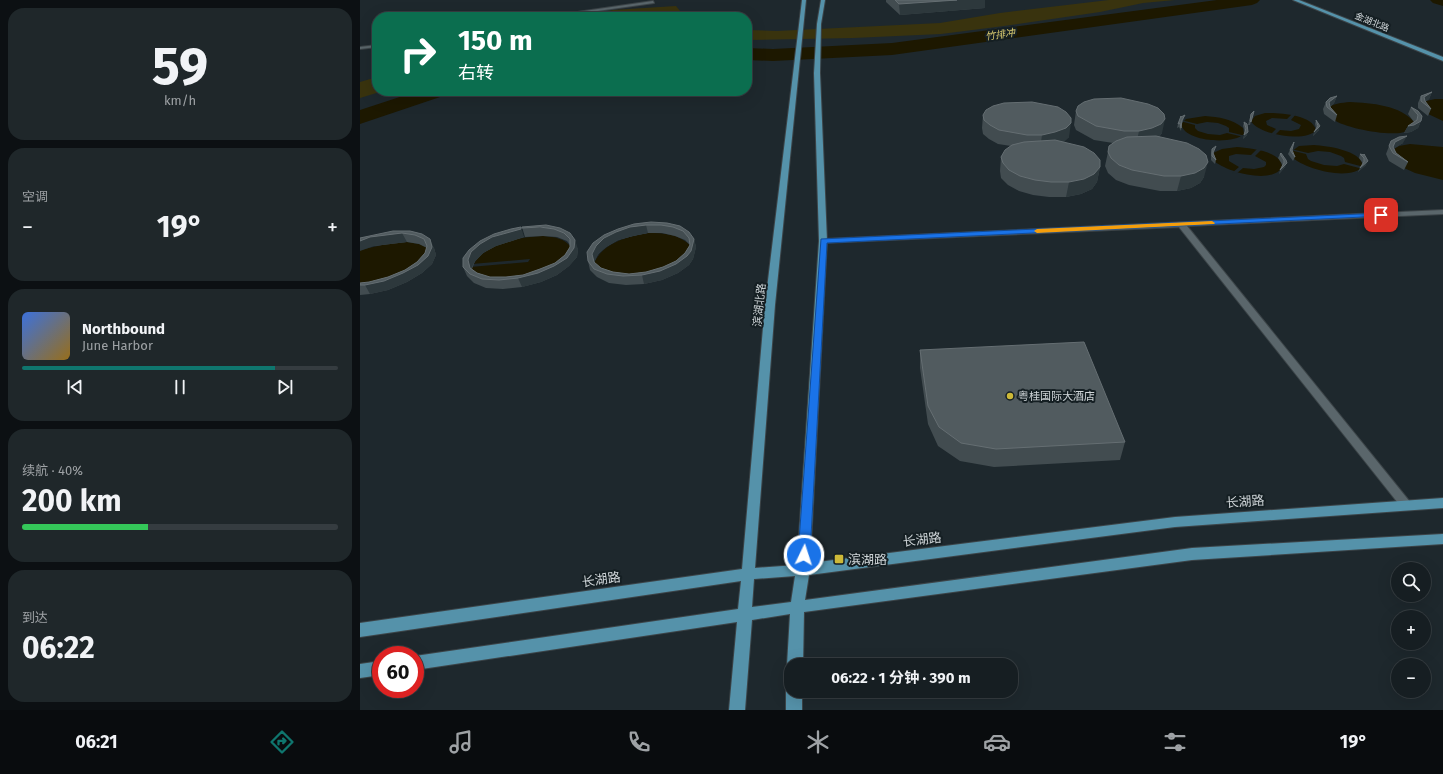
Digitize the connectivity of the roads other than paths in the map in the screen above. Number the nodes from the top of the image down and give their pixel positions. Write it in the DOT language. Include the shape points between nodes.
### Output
graph roads {
  1 [pos="804,0"];
  2 [pos="824,0"];
  3 [pos="1295,0"];
  4 [pos="653,2"];
  5 [pos="581,12"];
  6 [pos="372,47"];
  7 [pos="360,48"];
  8 [pos="1443,59"];
  9 [pos="1443,212"];
  10 [pos="1181,224"];
  11 [pos="823,241"];
  12 [pos="1443,503"];
  13 [pos="1406,505"];
  14 [pos="1443,539"];
  15 [pos="803,570"];
  16 [pos="748,574"];
  17 [pos="797,607"];
  18 [pos="746,614"];
  19 [pos="360,630"];
  20 [pos="795,658"];
  21 [pos="424,662"];
  22 [pos="372,669"];
  23 [pos="360,671"];
  24 [pos="794,698"];
  25 [pos="737,710"];
  26 [pos="794,710"];
  1 -- 16 [label="main road, 滨湖北路" via="770,305"];
  2 -- 11 [label="main road" via="819,24 817,72"];
  3 -- 8 [label="main road, 金湖北路"];
  4 -- 5 [label="street"];
  6 -- 7 [label="street"];
  9 -- 10 [label="street"];
  10 -- 11 [label="street"];
  10 -- 13 [label="street"];
  11 -- 15 [label="main road"];
  12 -- 13 [label="main road, 长湖路"];
  13 -- 15 [label="main road, 长湖路" via="1174,522"];
  14 -- 17 [label="main road" via="1192,554"];
  15 -- 16 [label="main road, 长湖路"];
  15 -- 17 [label="main road"];
  16 -- 18 [label="main road, 滨湖北路"];
  16 -- 19 [label="main road, 长湖路"];
  17 -- 18 [label="main road"];
  17 -- 20 [label="main road"];
  18 -- 21 [label="main road"];
  18 -- 25 [label="main road"];
  22 -- 23 [label="main road"];
  24 -- 26 [label="main road"];
}
